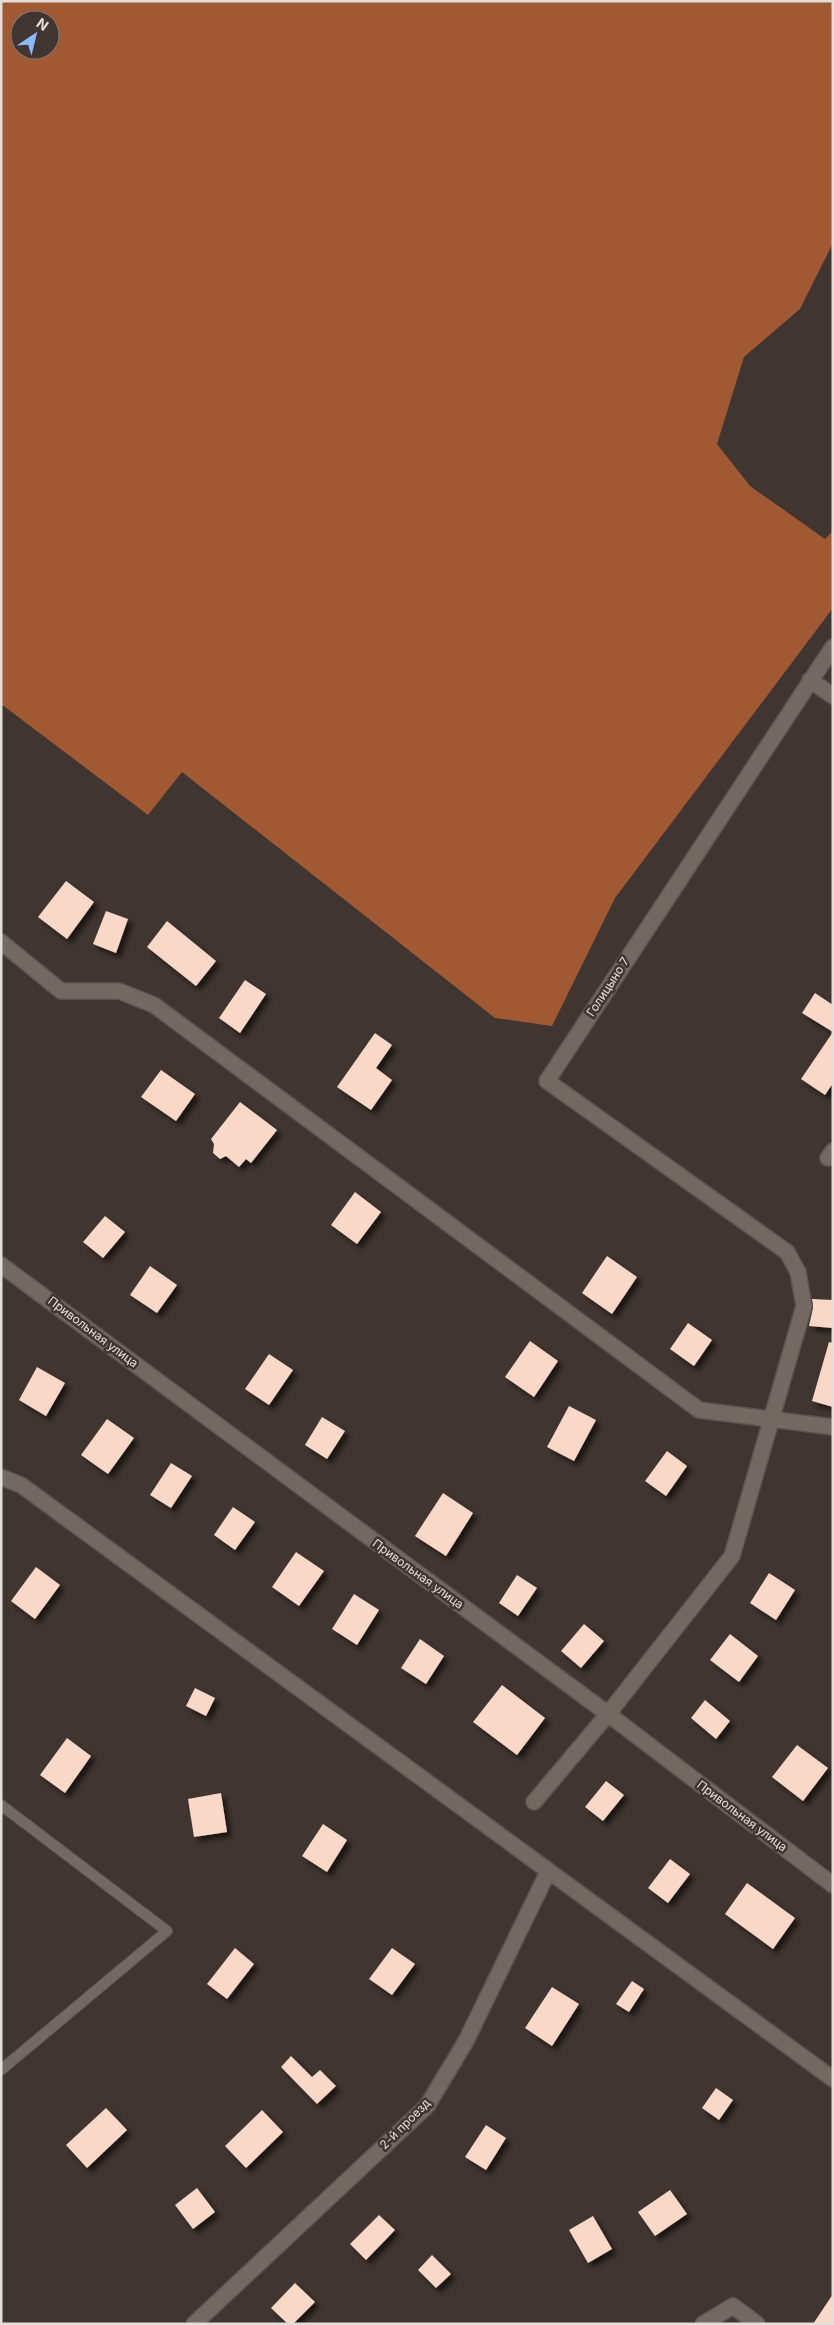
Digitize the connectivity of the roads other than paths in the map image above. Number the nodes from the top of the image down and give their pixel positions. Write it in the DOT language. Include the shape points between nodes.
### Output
graph roads {
  1 [pos="833,647"];
  2 [pos="810,680"];
  3 [pos="833,696"];
  4 [pos="1,942"];
  5 [pos="1,1265"];
  6 [pos="772,1419"];
  7 [pos="833,1427"];
  8 [pos="1,1477"];
  9 [pos="608,1714"];
  10 [pos="534,1802"];
  11 [pos="1,1805"];
  12 [pos="548,1872"];
  13 [pos="833,1885"];
  14 [pos="1,2070"];
  15 [pos="833,2079"];
  16 [pos="194,2324"];
  17 [pos="703,2324"];
  18 [pos="757,2324"];
  1 -- 2 [label="street, Голицыно 7"];
  2 -- 3 [label="street"];
  2 -- 6 [label="street, Голицыно 7" via="546,1081 787,1252 798,1272 804,1306"];
  4 -- 6 [label="street" via="61,991 119,991 154,1006 699,1410"];
  5 -- 9 [label="street, Привольная улица"];
  6 -- 7 [label="street"];
  6 -- 9 [label="street" via="732,1556"];
  8 -- 12 [label="street" via="21,1485"];
  9 -- 10 [label="street"];
  9 -- 13 [label="street, Привольная улица"];
  11 -- 14 [label="lane" via="166,1931"];
  12 -- 15 [label="street"];
  12 -- 16 [label="street, 2-й проезд" via="466,2041 427,2106"];
  17 -- 18 [label="street" via="733,2306"];
}
